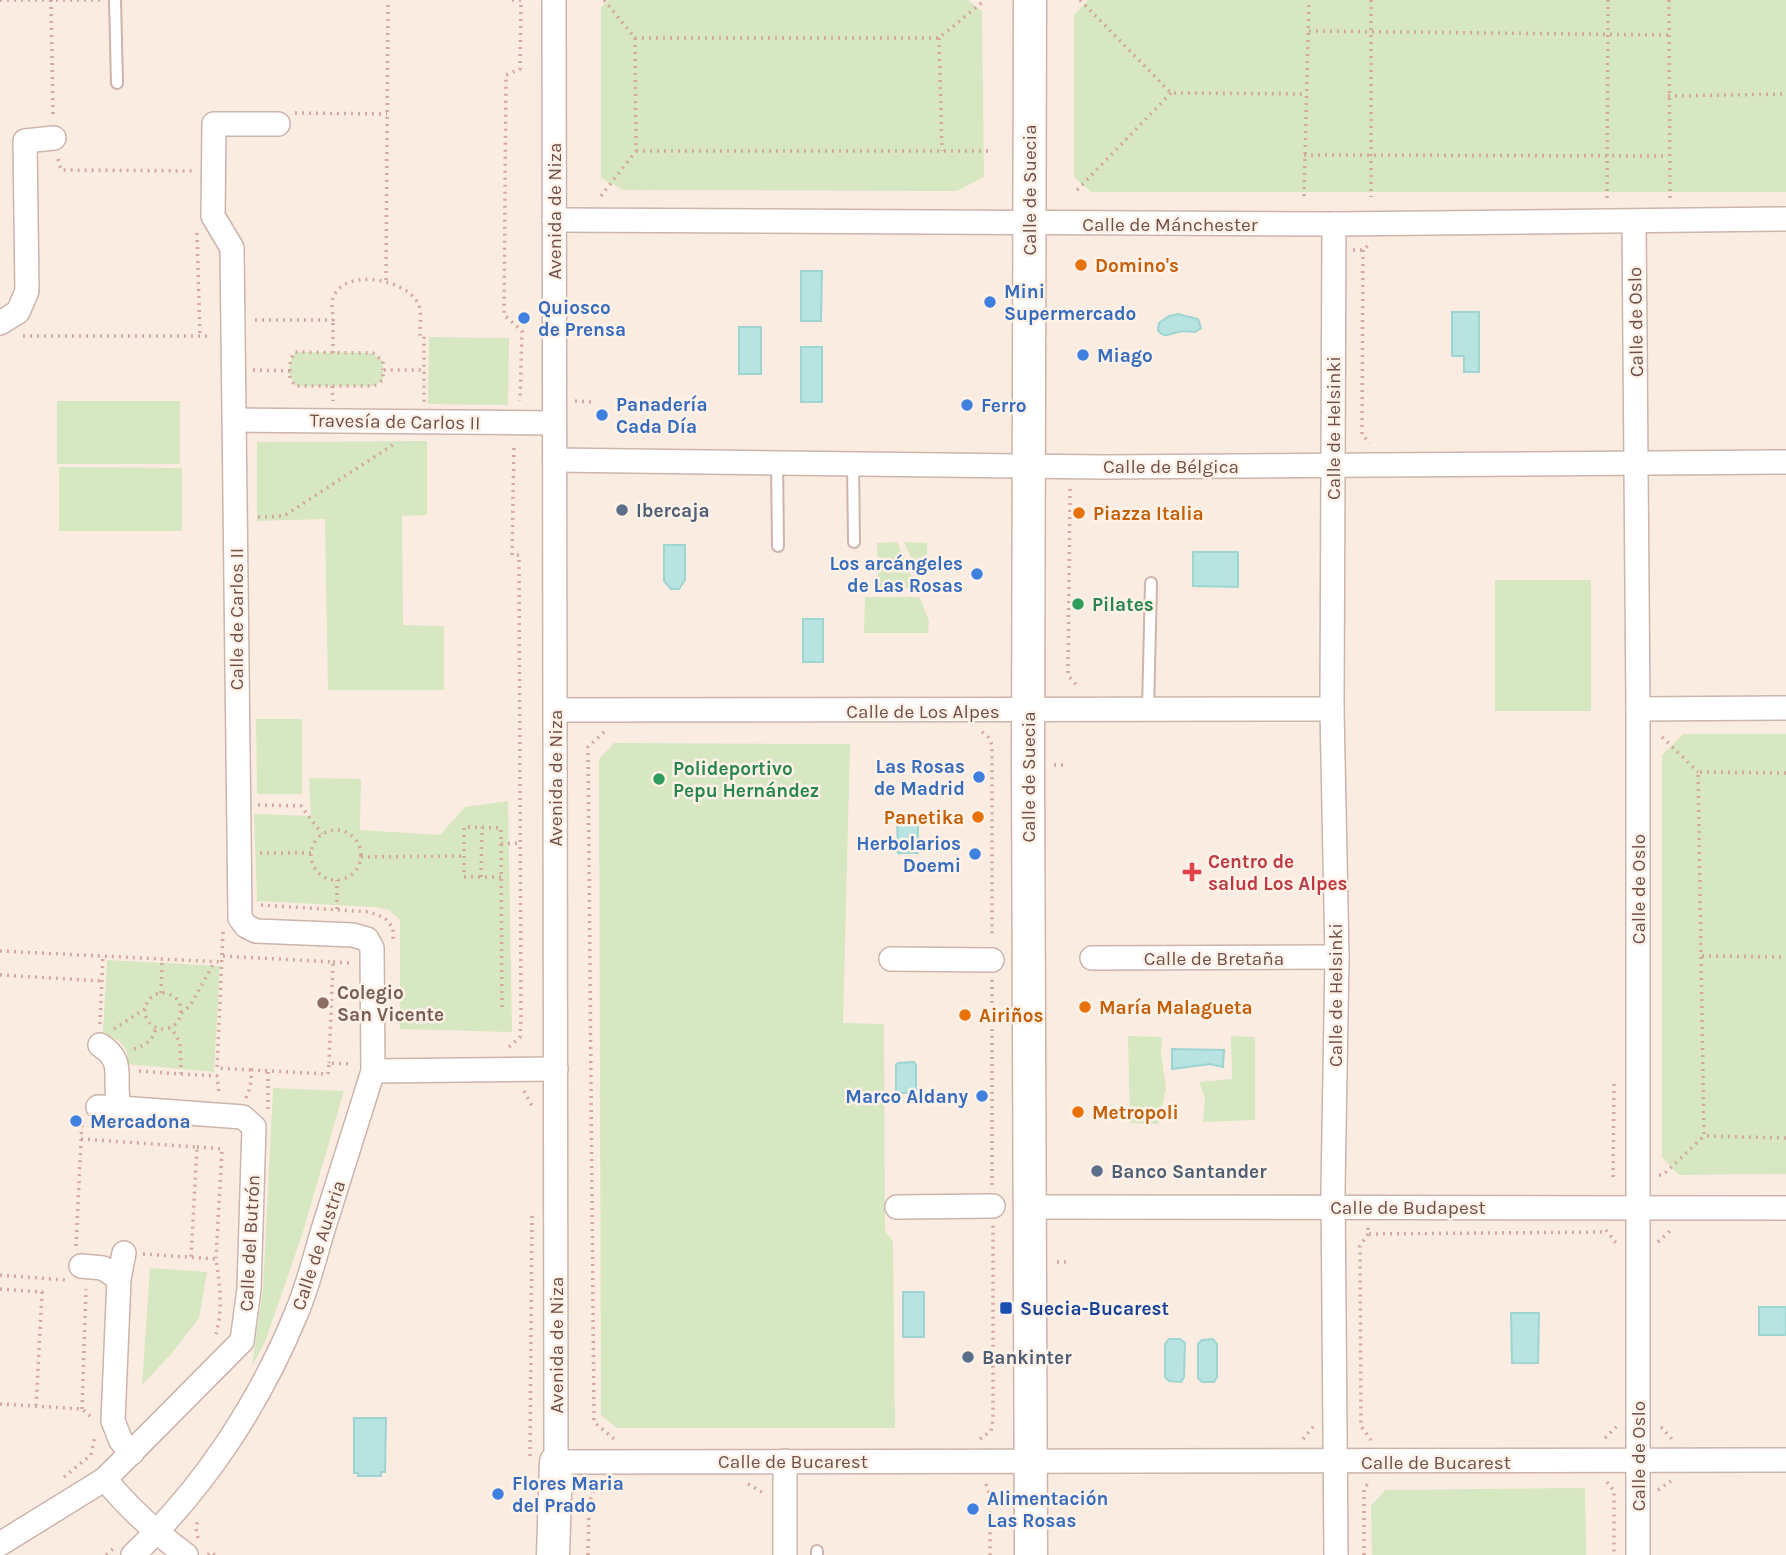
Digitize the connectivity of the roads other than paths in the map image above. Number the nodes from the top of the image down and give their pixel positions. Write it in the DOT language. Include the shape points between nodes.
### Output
graph roads {
  1 [pos="116,0"];
  2 [pos="554,0"];
  3 [pos="1030,0"];
  4 [pos="117,83"];
  5 [pos="284,119"];
  6 [pos="54,138"];
  7 [pos="1786,219"];
  8 [pos="554,220"];
  9 [pos="1634,222"];
  10 [pos="1029,223"];
  11 [pos="1334,224"];
  12 [pos="7,330"];
  13 [pos="235,420"];
  14 [pos="554,423"];
  15 [pos="555,460"];
  16 [pos="777,462"];
  17 [pos="1786,462"];
  18 [pos="853,463"];
  19 [pos="1637,463"];
  20 [pos="1029,464"];
  21 [pos="1333,466"];
  22 [pos="854,542"];
  23 [pos="778,546"];
  24 [pos="1151,583"];
  25 [pos="1786,708"];
  26 [pos="1332,709"];
  27 [pos="1638,709"];
  28 [pos="556,710"];
  29 [pos="1028,710"];
  30 [pos="1148,710"];
  31 [pos="1337,957"];
  32 [pos="891,958"];
  33 [pos="1092,958"];
  34 [pos="992,960"];
  35 [pos="104,1034"];
  36 [pos="556,1069"];
  37 [pos="373,1070"];
  38 [pos="993,1206"];
  39 [pos="897,1207"];
  40 [pos="1029,1207"];
  41 [pos="1333,1207"];
  42 [pos="1639,1208"];
  43 [pos="1786,1209"];
  44 [pos="124,1253"];
  45 [pos="81,1276"];
  46 [pos="119,1279"];
  47 [pos="132,1453"];
  48 [pos="1030,1460"];
  49 [pos="1786,1460"];
  50 [pos="785,1461"];
  51 [pos="1638,1461"];
  52 [pos="1336,1462"];
  53 [pos="543,1463"];
  54 [pos="105,1479"];
  55 [pos="155,1533"];
  56 [pos="0,1544"];
  57 [pos="197,1548"];
  58 [pos="783,1553"];
  59 [pos="133,1555"];
  60 [pos="553,1555"];
  61 [pos="1031,1555"];
  62 [pos="1336,1555"];
  63 [pos="1638,1555"];
  1 -- 4 [label="lane"];
  2 -- 8 [label="street, Avenida de Niza"];
  3 -- 10 [label="street, Calle de Suecia"];
  5 -- 13 [label="street, Calle de Carlos II" via="214,124 213,216 232,248"];
  6 -- 12 [label="street" via="25,141 27,291"];
  7 -- 9 [label="street, Calle de Mánchester"];
  8 -- 10 [label="street, Calle de Mánchester"];
  8 -- 14 [label="street, Avenida de Niza"];
  9 -- 11 [label="street, Calle de Mánchester"];
  9 -- 19 [label="street, Calle de Oslo"];
  10 -- 11 [label="street, Calle de Mánchester"];
  10 -- 20 [label="street, Calle de Suecia"];
  11 -- 21 [label="street, Calle de Helsinki"];
  13 -- 14 [label="street, Travesía de Carlos II"];
  13 -- 37 [label="street, Calle de Carlos II" via="240,918 256,931 367,939 372,948"];
  14 -- 15 [label="street, Avenida de Niza"];
  15 -- 16 [label="street, Calle de Bélgica"];
  15 -- 28 [label="street, Avenida de Niza"];
  16 -- 18 [label="street, Calle de Bélgica"];
  16 -- 23 [label="lane"];
  17 -- 19 [label="street, Calle de Bélgica"];
  18 -- 20 [label="street, Calle de Bélgica"];
  18 -- 22 [label="lane"];
  19 -- 21 [label="street, Calle de Bélgica"];
  19 -- 27 [label="street, Calle de Oslo"];
  20 -- 21 [label="street, Calle de Bélgica"];
  20 -- 29 [label="street, Calle de Suecia"];
  21 -- 26 [label="street, Calle de Helsinki"];
  24 -- 30 [label="lane"];
  25 -- 27 [label="street"];
  26 -- 30 [label="street, Calle de Los Alpes"];
  26 -- 31 [label="street, Calle de Helsinki"];
  27 -- 42 [label="street, Calle de Oslo"];
  28 -- 29 [label="street, Calle de Los Alpes"];
  28 -- 36 [label="street, Avenida de Niza"];
  29 -- 30 [label="street, Calle de Los Alpes"];
  29 -- 40 [label="street, Calle de Suecia"];
  31 -- 33 [label="street, Calle de Bretaña"];
  31 -- 41 [label="street, Calle de Helsinki"];
  32 -- 34 [label="street"];
  35 -- 47 [label="street, Calle del Butrón" via="118,1069 116,1094 109,1107 243,1117 254,1127 249,1289 242,1341"];
  36 -- 37 [label="street"];
  36 -- 53 [label="street, Avenida de Niza"];
  37 -- 55 [label="street, Calle de Austria" via="297,1312 268,1376 224,1449"];
  38 -- 39 [label="street"];
  40 -- 41 [label="street, Calle de Budapest"];
  40 -- 48 [label="street, Calle de Suecia"];
  41 -- 42 [label="street, Calle de Budapest"];
  41 -- 52 [label="street, Calle de Helsinki"];
  42 -- 43 [label="street, Calle de Budapest"];
  42 -- 51 [label="street, Calle de Oslo"];
  44 -- 46 [label="street"];
  45 -- 46 [label="street" via="103,1268"];
  46 -- 47 [label="street" via="113,1421"];
  47 -- 54 [label="street, Calle del Butrón"];
  48 -- 50 [label="street, Calle de Bucarest" via="972,1470"];
  48 -- 52 [label="street, Calle de Bucarest"];
  48 -- 61 [label="street, Calle de Suecia"];
  49 -- 51 [label="street, Calle de Bucarest"];
  50 -- 53 [label="street, Calle de Bucarest"];
  50 -- 58 [label="street"];
  51 -- 52 [label="street, Calle de Bucarest" via="1371,1471"];
  51 -- 63 [label="street, Calle de Oslo"];
  52 -- 62 [label="street, Calle de Helsinki"];
  53 -- 60 [label="street, Avenida de Niza"];
  54 -- 55 [label="street"];
  54 -- 56 [label="street, Calle del Butrón"];
  55 -- 57 [label="street"];
  55 -- 59 [label="street, Calle de Austria"];
}
